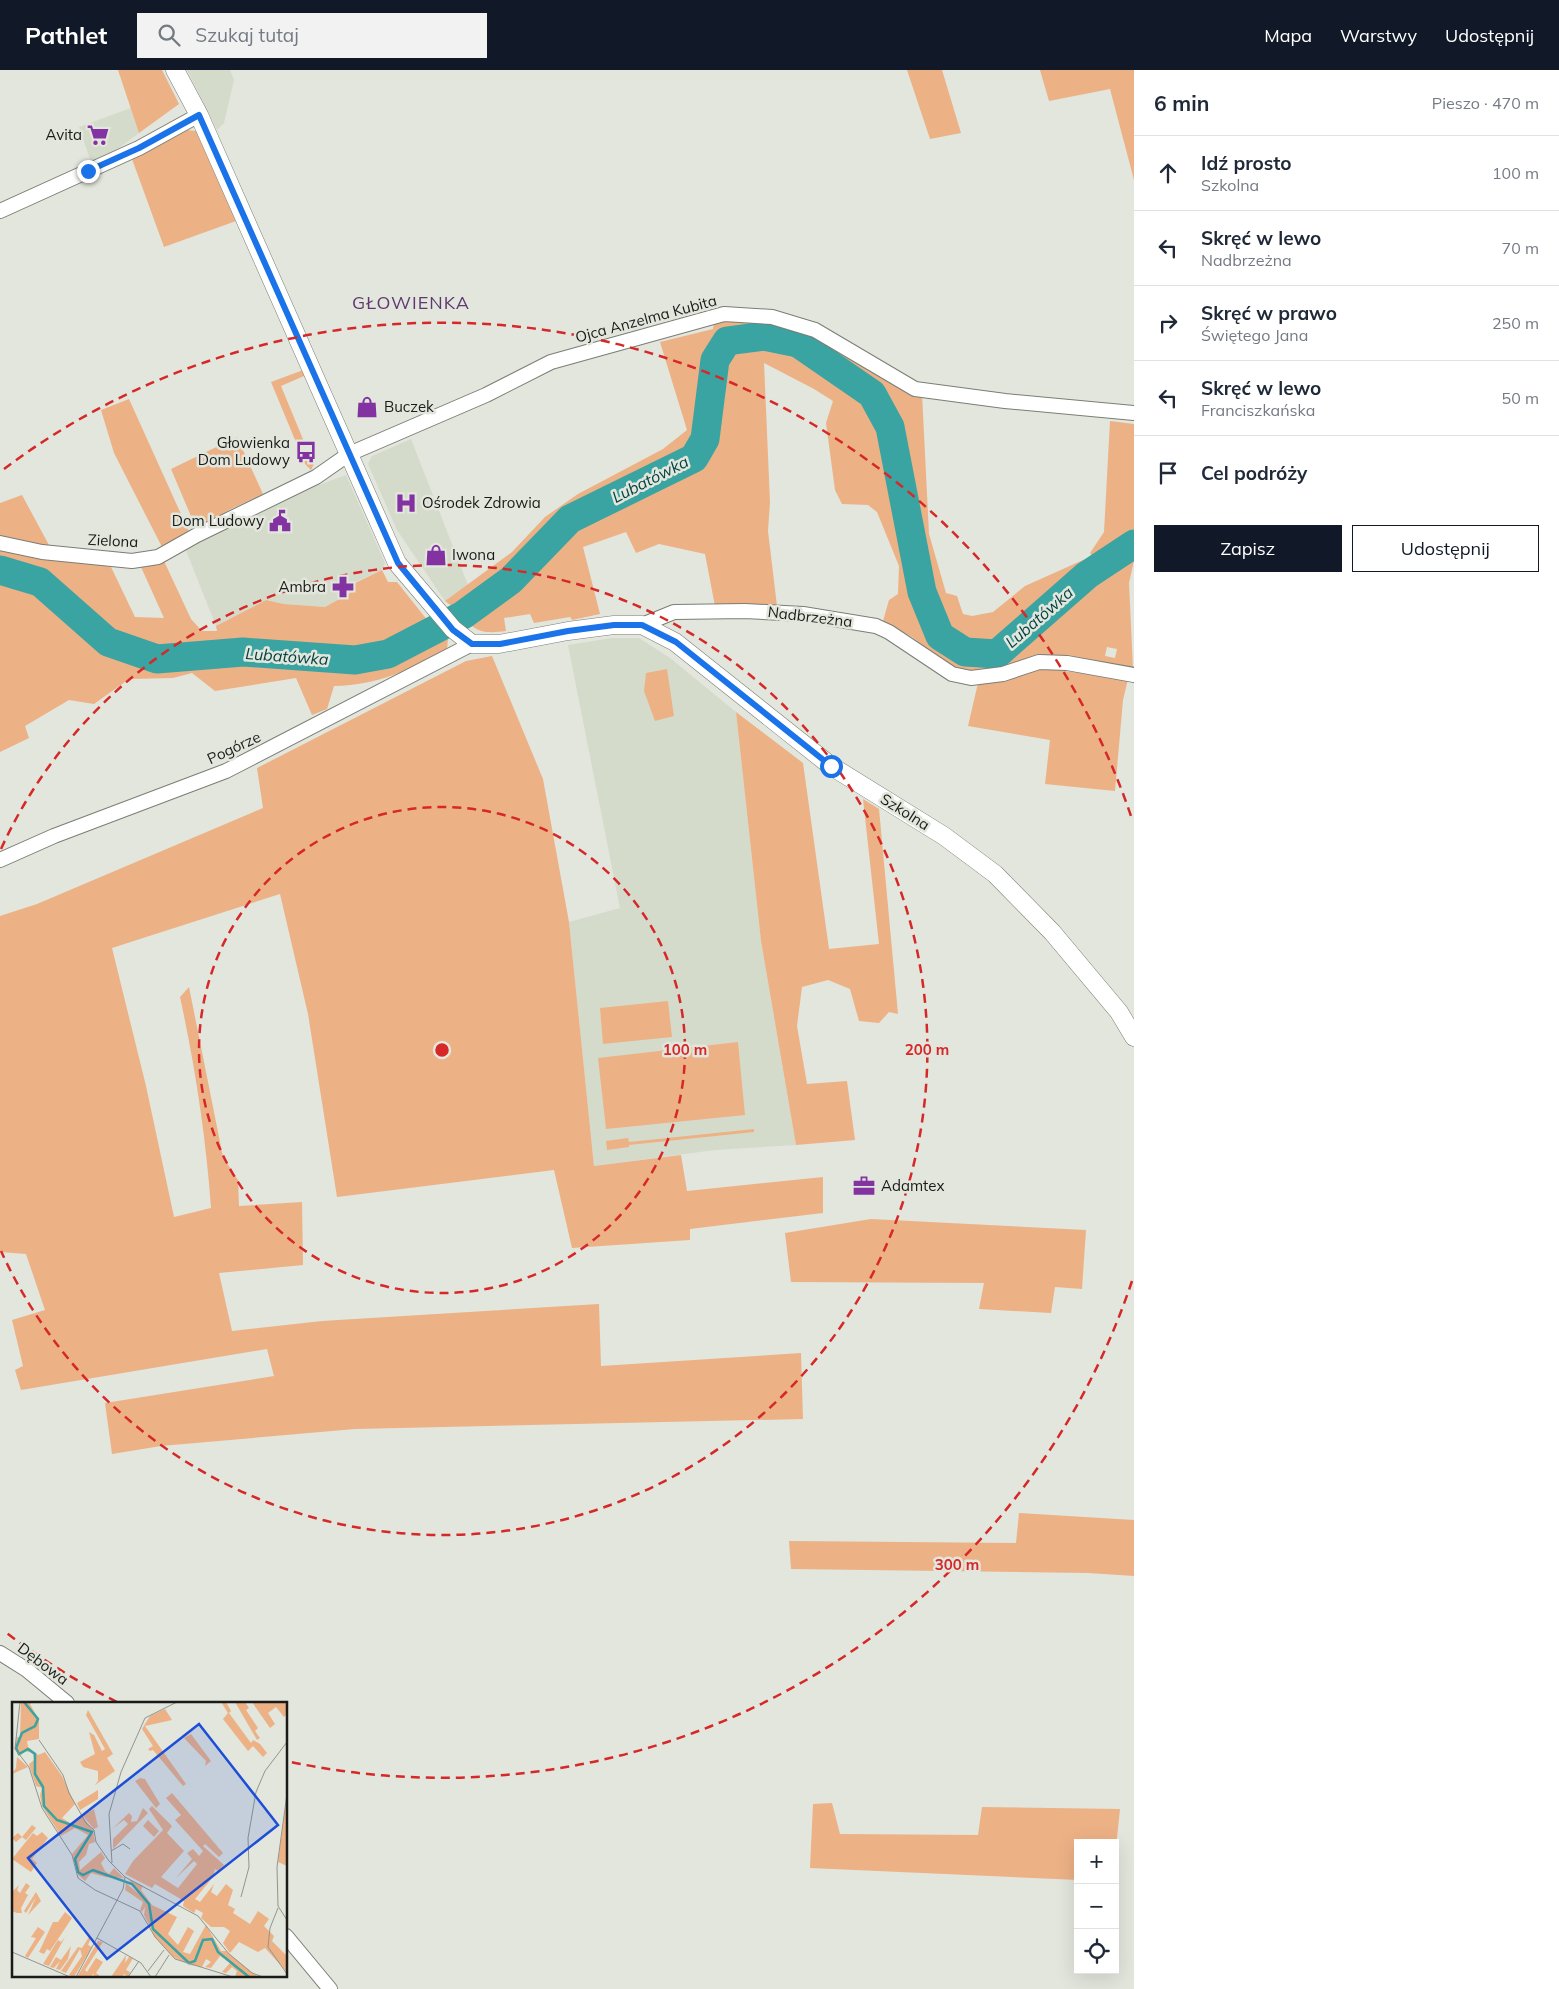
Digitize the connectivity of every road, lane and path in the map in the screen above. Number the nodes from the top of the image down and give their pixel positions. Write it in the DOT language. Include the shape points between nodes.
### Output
graph roads {
  1 [pos="175,70"];
  2 [pos="199,115"];
  3 [pos="0,211"];
  4 [pos="1134,412"];
  5 [pos="349,454"];
  6 [pos="0,543"];
  7 [pos="642,625"];
  8 [pos="472,644"];
  9 [pos="1134,675"];
  10 [pos="0,860"];
  11 [pos="1134,1037"];
  12 [pos="0,1653"];
  13 [pos="66,1702"];
  14 [pos="288,1938"];
  15 [pos="330,1989"];
  1 -- 2 [label="street"];
  2 -- 3 [label="street" via="139,148"];
  2 -- 5 [label="street"];
  4 -- 5 [label="street, Ojca Anzelma Kubita" via="1005,401 915,389 815,330 772,318 724,314 551,362"];
  5 -- 6 [label="street, Zielona" via="316,477 158,557 132,561 42,552"];
  5 -- 8 [label="street" via="398,563 453,630"];
  7 -- 8 [label="street, Nadbrzeżna" via="568,631 500,644"];
  7 -- 9 [label="street, Nadbrzeżna" via="674,612 803,614 876,626 952,674 971,678 1003,674 1039,662 1066,663"];
  7 -- 11 [label="street, Szkolna" via="676,642 831,766 944,836 996,874 1052,932 1119,1012"];
  8 -- 10 [label="street, Pogórze" via="226,771 54,836"];
  12 -- 13 [label="street, Dębowa"];
  14 -- 15 [label="street"];
}
